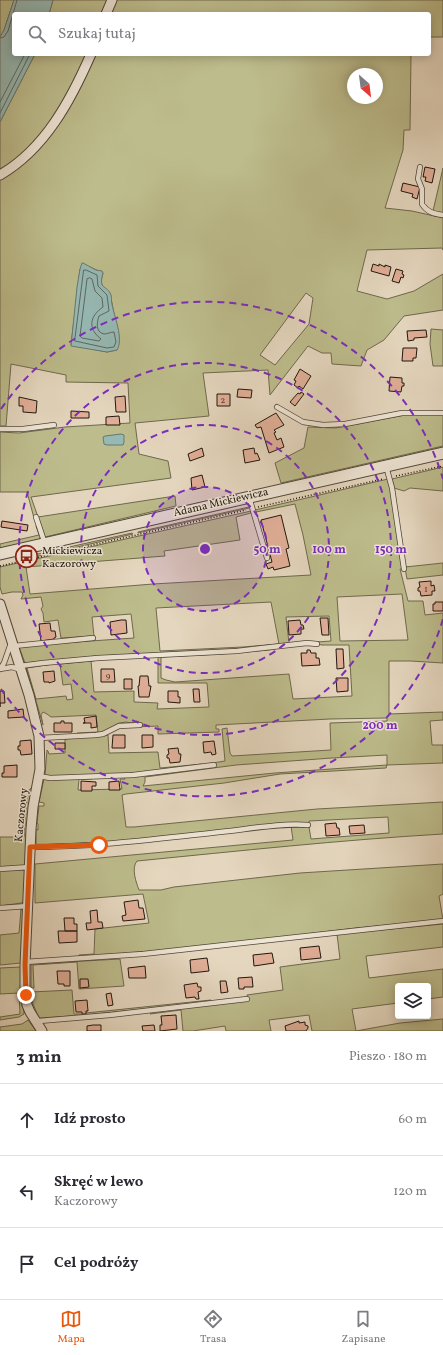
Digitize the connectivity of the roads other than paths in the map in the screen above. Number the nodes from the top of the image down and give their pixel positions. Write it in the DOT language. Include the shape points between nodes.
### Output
graph roads {
  1 [pos="112,0"];
  2 [pos="107,12"];
  3 [pos="90,56"];
  4 [pos="420,167"];
  5 [pos="0,175"];
  6 [pos="443,215"];
  7 [pos="277,407"];
  8 [pos="443,413"];
  9 [pos="54,425"];
  10 [pos="0,429"];
  11 [pos="443,453"];
  12 [pos="386,466"];
  13 [pos="249,497"];
  14 [pos="36,517"];
  15 [pos="45,544"];
  16 [pos="0,554"];
  17 [pos="267,558"];
  18 [pos="404,569"];
  19 [pos="0,604"];
  20 [pos="93,638"];
  21 [pos="13,643"];
  22 [pos="317,644"];
  23 [pos="21,668"];
  24 [pos="0,669"];
  25 [pos="140,725"];
  26 [pos="40,738"];
  27 [pos="214,765"];
  28 [pos="39,776"];
  29 [pos="308,825"];
  30 [pos="30,847"];
  31 [pos="30,867"];
  32 [pos="0,869"];
  33 [pos="28,906"];
  34 [pos="0,908"];
  35 [pos="443,921"];
  36 [pos="25,962"];
  37 [pos="247,999"];
  38 [pos="35,1022"];
  39 [pos="42,1031"];
  1 -- 2 [label="street"];
  3 -- 5 [label="street" via="77,85 43,138 30,152"];
  4 -- 6 [label="lane" via="418,179 422,189 422,204 428,211"];
  7 -- 8 [label="lane" via="303,422 323,425 345,424 402,413"];
  9 -- 10 [label="lane"];
  11 -- 12 [label="street, Adama Mickiewicza"];
  12 -- 13 [label="street, Adama Mickiewicza"];
  12 -- 18 [label="lane"];
  13 -- 15 [label="street, Adama Mickiewicza"];
  13 -- 17 [label="lane"];
  14 -- 15 [label="lane"];
  15 -- 16 [label="street, Adama Mickiewicza"];
  19 -- 21 [label="street, Kaczorowy"];
  20 -- 21 [label="lane"];
  21 -- 23 [label="street, Kaczorowy"];
  21 -- 24 [label="lane"];
  22 -- 23 [label="lane" via="98,658 43,663"];
  23 -- 24 [label="lane"];
  23 -- 26 [label="street, Kaczorowy"];
  25 -- 26 [label="lane" via="117,726 96,735"];
  26 -- 28 [label="street, Kaczorowy"];
  27 -- 28 [label="lane" via="117,776"];
  28 -- 30 [label="street, Kaczorowy"];
  29 -- 30 [label="lane" via="294,824 106,844"];
  30 -- 31 [label="street, Kaczorowy"];
  31 -- 32 [label="lane"];
  31 -- 33 [label="street, Kaczorowy"];
  33 -- 34 [label="lane"];
  33 -- 36 [label="street, Kaczorowy"];
  35 -- 36 [label="lane" via="151,954"];
  36 -- 38 [label="street, Kaczorowy" via="26,1000"];
  37 -- 38 [label="lane"];
  38 -- 39 [label="street, Kaczorowy"];
}
